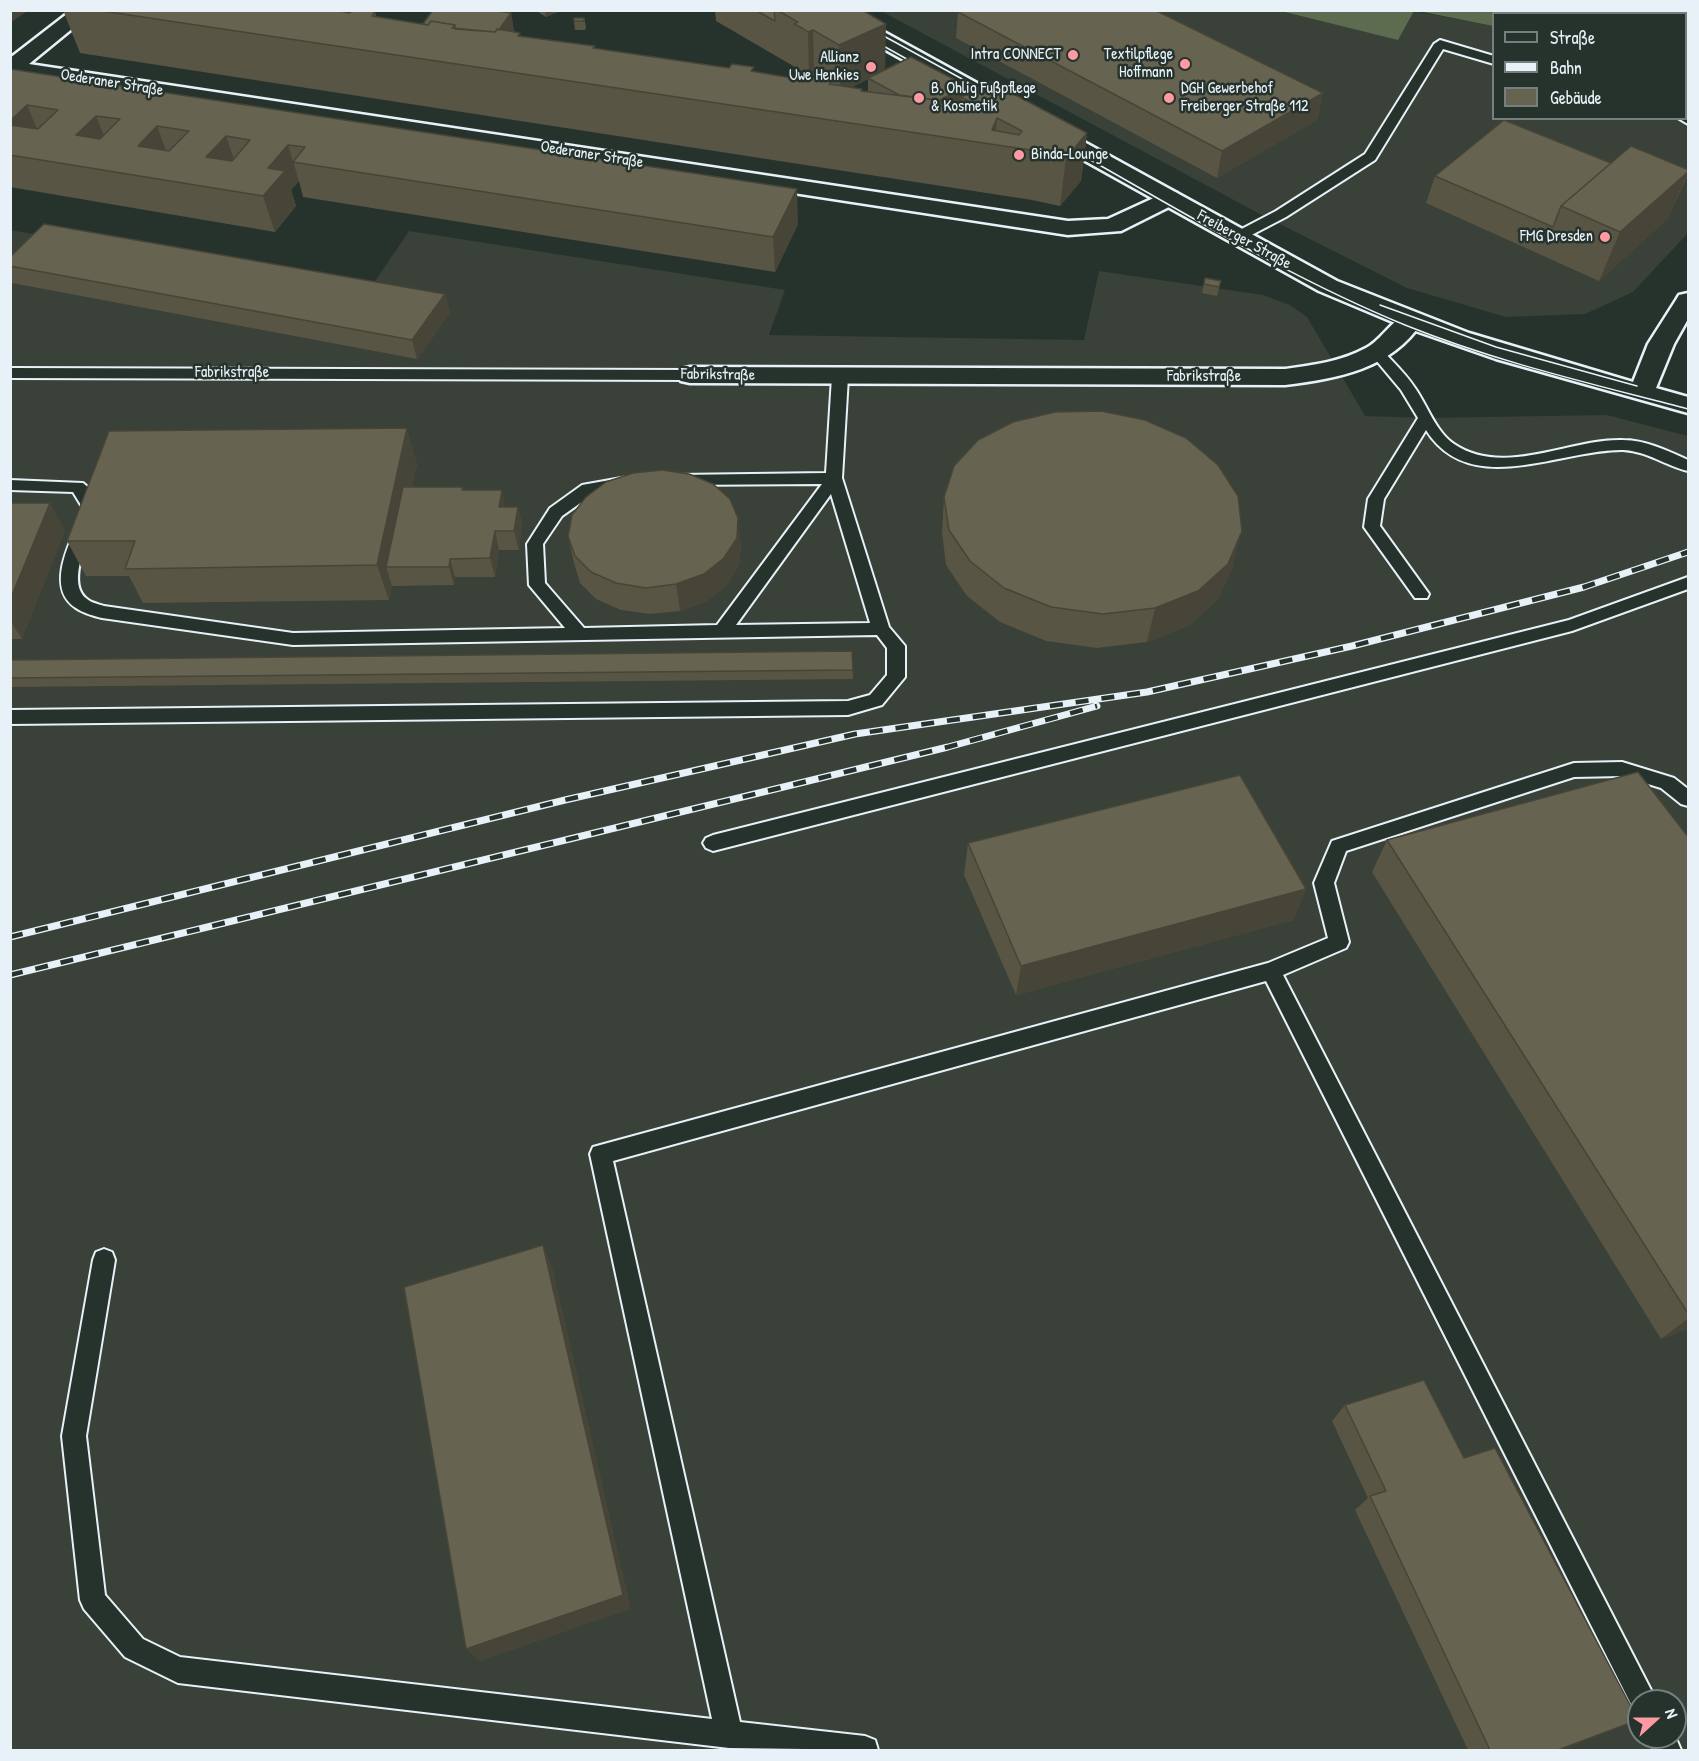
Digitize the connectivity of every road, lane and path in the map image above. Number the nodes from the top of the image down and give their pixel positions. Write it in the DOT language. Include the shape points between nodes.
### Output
graph roads {
  1 [pos="85,10"];
  2 [pos="828,10"];
  3 [pos="1492,59"];
  4 [pos="11,67"];
  5 [pos="1169,198"];
  6 [pos="1237,237"];
  7 [pos="1689,300"];
  8 [pos="1410,322"];
  9 [pos="1377,353"];
  10 [pos="10,373"];
  11 [pos="690,375"];
  12 [pos="840,377"];
  13 [pos="1641,393"];
  14 [pos="1689,405"];
  15 [pos="1426,418"];
  16 [pos="1689,466"];
  17 [pos="834,478"];
  18 [pos="10,485"];
  19 [pos="1689,583"];
  20 [pos="1421,594"];
  21 [pos="881,629"];
  22 [pos="722,632"];
  23 [pos="580,634"];
  24 [pos="10,717"];
  25 [pos="1689,799"];
  26 [pos="713,843"];
  27 [pos="1271,972"];
  28 [pos="104,1260"];
  29 [pos="1637,1689"];
  30 [pos="729,1735"];
  31 [pos="865,1750"];
  1 -- 4 [label="street"];
  2 -- 5 [label="street, Freiberger Straße"];
  3 -- 6 [label="lane" via="1440,44 1370,157"];
  4 -- 5 [label="street, Oederaner Straße" via="1068,228 1113,226"];
  5 -- 6 [label="street, Freiberger Straße"];
  6 -- 8 [label="street, Freiberger Straße" via="1328,286"];
  7 -- 13 [label="street" via="1661,344"];
  8 -- 9 [label="street, Fabrikstraße"];
  8 -- 13 [label="street, Freiberger Straße"];
  9 -- 12 [label="street, Fabrikstraße" via="1336,370 1285,377"];
  9 -- 15 [label="lane" via="1414,397"];
  10 -- 11 [label="lane, Fabrikstraße"];
  11 -- 12 [label="street, Fabrikstraße"];
  12 -- 17 [label="lane"];
  13 -- 14 [label="street, Freiberger Straße"];
  15 -- 16 [label="lane" via="1447,447 1474,459 1505,464 1600,446 1626,445 1660,453"];
  15 -- 20 [label="lane" via="1376,499 1372,527"];
  17 -- 21 [label="lane"];
  17 -- 22 [label="lane"];
  17 -- 23 [label="lane" via="649,481 588,489 556,512 535,544 537,585"];
  18 -- 23 [label="lane" via="77,487 84,493 92,510 69,571 68,586 79,603 102,612 293,639"];
  19 -- 26 [label="lane" via="1572,625"];
  21 -- 22 [label="lane"];
  21 -- 24 [label="lane" via="896,646 896,676 876,700 848,708"];
  22 -- 23 [label="lane"];
  25 -- 27 [label="lane" via="1667,783 1622,769 1574,770 1339,846 1324,883 1339,942"];
  27 -- 29 [label="lane"];
  27 -- 30 [label="lane" via="601,1154"];
  28 -- 30 [label="lane" via="74,1436 93,1600 134,1648 178,1670"];
  30 -- 31 [label="lane"];
}
